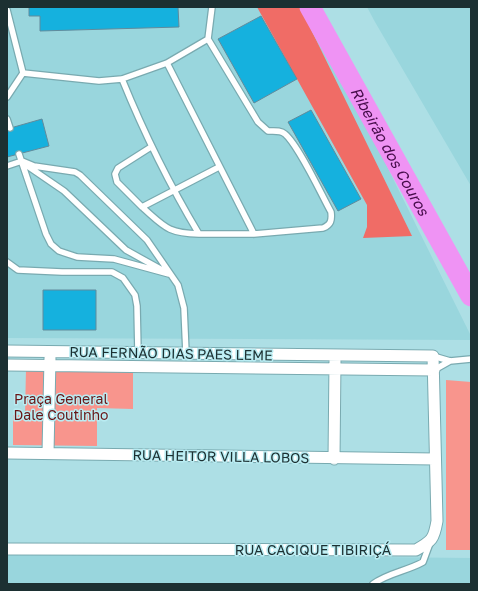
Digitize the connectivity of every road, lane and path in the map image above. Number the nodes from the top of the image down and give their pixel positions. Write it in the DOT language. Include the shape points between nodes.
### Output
graph roads {
  1 [pos="212,7"];
  2 [pos="7,10"];
  3 [pos="208,39"];
  4 [pos="167,64"];
  5 [pos="23,73"];
  6 [pos="122,79"];
  7 [pos="8,94"];
  8 [pos="7,119"];
  9 [pos="10,128"];
  10 [pos="151,147"];
  11 [pos="19,154"];
  12 [pos="22,162"];
  13 [pos="7,166"];
  14 [pos="219,167"];
  15 [pos="174,191"];
  16 [pos="142,207"];
  17 [pos="199,234"];
  18 [pos="254,234"];
  19 [pos="7,262"];
  20 [pos="169,274"];
  21 [pos="7,351"];
  22 [pos="50,352"];
  23 [pos="138,352"];
  24 [pos="172,353"];
  25 [pos="186,353"];
  26 [pos="335,355"];
  27 [pos="433,356"];
  28 [pos="471,359"];
  29 [pos="450,361"];
  30 [pos="7,365"];
  31 [pos="50,365"];
  32 [pos="171,367"];
  33 [pos="335,368"];
  34 [pos="434,370"];
  35 [pos="7,453"];
  36 [pos="48,453"];
  37 [pos="334,459"];
  38 [pos="436,459"];
  39 [pos="430,542"];
  40 [pos="7,549"];
  41 [pos="373,584"];
  1 -- 3 [label="lane"];
  2 -- 5 [label="lane"];
  3 -- 4 [label="lane"];
  3 -- 18 [label="lane" via="258,122 268,131 285,134 294,144 331,212 332,219 328,226 323,228"];
  4 -- 6 [label="lane"];
  4 -- 14 [label="lane"];
  5 -- 6 [label="lane" via="99,81"];
  5 -- 7 [label="lane"];
  6 -- 10 [label="lane"];
  8 -- 9 [label="lane"];
  10 -- 15 [label="lane"];
  10 -- 16 [label="lane" via="118,168 115,174 117,182"];
  11 -- 12 [label="lane"];
  12 -- 13 [label="lane"];
  12 -- 20 [label="lane" via="64,191 126,250"];
  12 -- 20 [label="lane" via="80,175 147,240"];
  12 -- 20 [label="lane" via="46,234 51,244 59,251 78,257 114,259"];
  14 -- 15 [label="lane"];
  14 -- 18 [label="lane"];
  15 -- 16 [label="lane"];
  15 -- 17 [label="lane"];
  16 -- 17 [label="lane" via="170,230 180,234"];
  17 -- 18 [label="lane"];
  19 -- 23 [label="lane" via="18,270 112,272 123,278 135,295"];
  20 -- 25 [label="lane" via="178,285 182,296"];
  21 -- 22 [label="street, RUA FERNÃO DIAS PAES LEME"];
  22 -- 23 [label="street, RUA FERNÃO DIAS PAES LEME"];
  22 -- 31 [label="street"];
  23 -- 24 [label="street, RUA FERNÃO DIAS PAES LEME"];
  24 -- 25 [label="street, RUA FERNÃO DIAS PAES LEME"];
  24 -- 32 [label="street"];
  25 -- 26 [label="street, RUA FERNÃO DIAS PAES LEME"];
  26 -- 27 [label="street, RUA FERNÃO DIAS PAES LEME"];
  26 -- 33 [label="street"];
  27 -- 29 [label="lane, RUA FERNÃO DIAS PAES LEME"];
  27 -- 34 [label="street"];
  28 -- 29 [label="lane, RUA FERNÃO DIAS PAES LEME"];
  29 -- 34 [label="lane, RUA FERNÃO DIAS PAES LEME"];
  30 -- 31 [label="street, RUA FERNÃO DIAS PAES LEME"];
  31 -- 32 [label="street, RUA FERNÃO DIAS PAES LEME"];
  31 -- 36 [label="street"];
  32 -- 33 [label="street, RUA FERNÃO DIAS PAES LEME"];
  33 -- 34 [label="street, RUA FERNÃO DIAS PAES LEME"];
  33 -- 37 [label="street"];
  34 -- 38 [label="street"];
  35 -- 36 [label="street, RUA HEITOR VILLA LOBOS"];
  36 -- 37 [label="street, RUA HEITOR VILLA LOBOS"];
  37 -- 38 [label="street, RUA HEITOR VILLA LOBOS"];
  38 -- 39 [label="street" via="437,521 435,534"];
  39 -- 40 [label="street, RUA CACIQUE TIBIRIÇÁ" via="416,550"];
  39 -- 41 [label="lane" via="423,562 413,568 385,576"];
}
